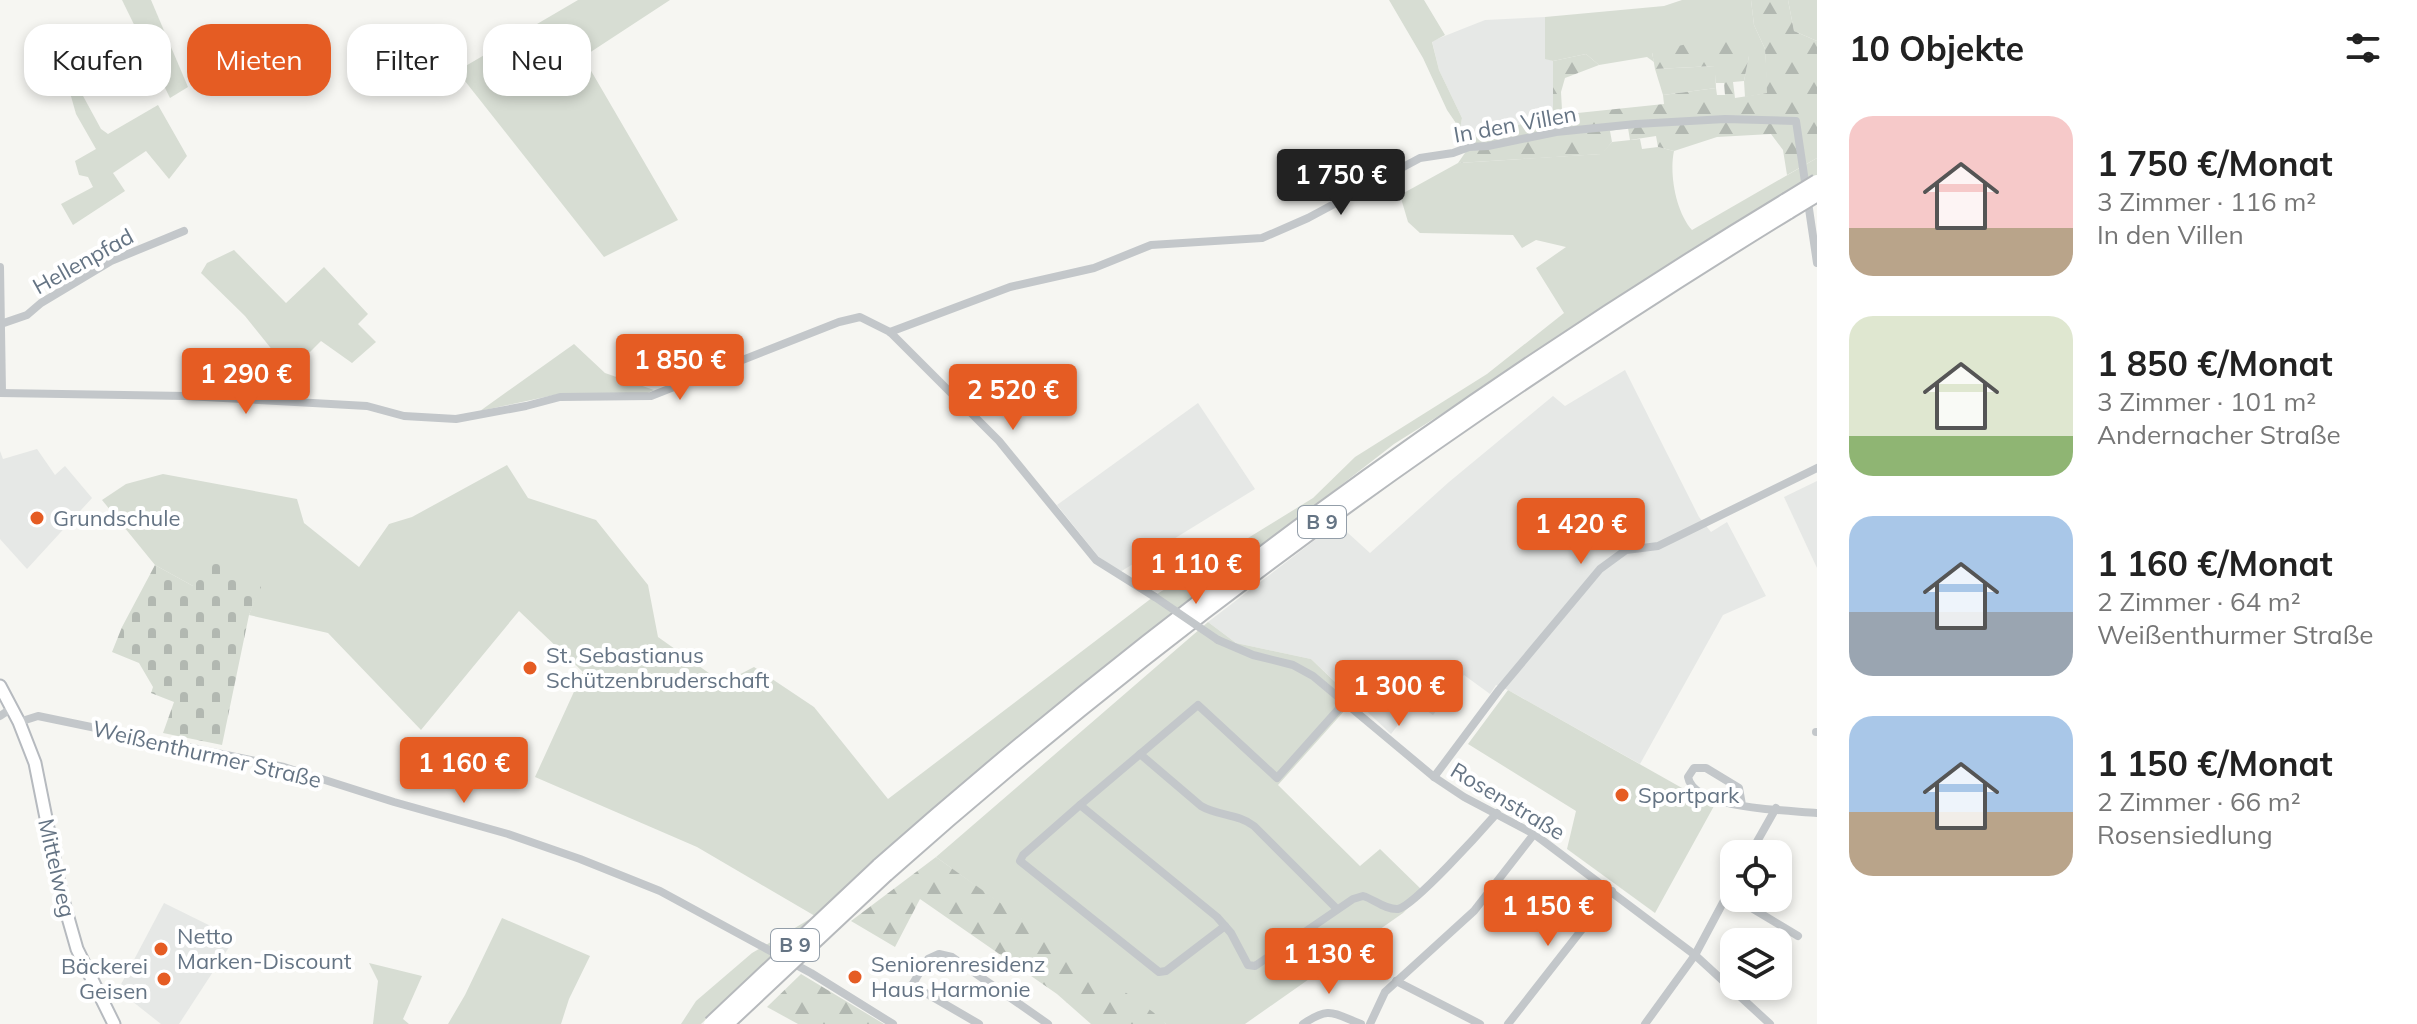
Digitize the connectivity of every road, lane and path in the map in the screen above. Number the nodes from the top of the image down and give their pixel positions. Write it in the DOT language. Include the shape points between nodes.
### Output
graph roads {
  1 [pos="1817,182"];
  2 [pos="1817,194"];
  3 [pos="1787,206"];
  4 [pos="184,231"];
  5 [pos="1817,263"];
  6 [pos="0,267"];
  7 [pos="1,324"];
  8 [pos="890,332"];
  9 [pos="1,392"];
  10 [pos="1817,468"];
  11 [pos="0,686"];
  12 [pos="1344,703"];
  13 [pos="12,708"];
  14 [pos="0,716"];
  15 [pos="19,722"];
  16 [pos="1140,754"];
  17 [pos="1434,777"];
  18 [pos="1080,805"];
  19 [pos="1742,805"];
  20 [pos="1776,808"];
  21 [pos="1497,813"];
  22 [pos="1817,813"];
  23 [pos="1534,834"];
  24 [pos="1758,840"];
  25 [pos="882,870"];
  26 [pos="1612,891"];
  27 [pos="1337,909"];
  28 [pos="1722,912"];
  29 [pos="1758,912"];
  30 [pos="1225,926"];
  31 [pos="1798,936"];
  32 [pos="1695,955"];
  33 [pos="1396,981"];
  34 [pos="114,1024"];
  35 [pos="711,1024"];
  36 [pos="726,1024"];
  37 [pos="893,1024"];
  38 [pos="979,1024"];
  39 [pos="1048,1024"];
  40 [pos="1303,1024"];
  41 [pos="1361,1024"];
  42 [pos="1370,1024"];
  43 [pos="1480,1024"];
  44 [pos="1509,1024"];
  45 [pos="1645,1024"];
  46 [pos="1770,1024"];
  1 -- 3 [label="highway, B 9, bridge"];
  2 -- 3 [label="highway, B 9, bridge"];
  3 -- 25 [label="highway, B 9" via="1587,325 1318,511 1093,684"];
  4 -- 7 [label="street, Hellenpfad" via="111,261 27,315"];
  5 -- 8 [label="street, In den Villen" via="1796,121 1636,124 1556,132 1420,158 1262,238 1151,245 1094,268 1010,287"];
  6 -- 7 [label="street"];
  7 -- 9 [label="street"];
  8 -- 9 [label="street, Rosenstraße" via="860,317 651,396 560,397 456,419 404,416 367,406"];
  8 -- 12 [label="street, Rosenstraße, bridge" via="999,441 1096,560 1218,640 1293,665"];
  10 -- 17 [label="street" via="1658,546 1626,550 1600,569"];
  11 -- 13 [label="street"];
  12 -- 16 [label="street" via="1277,778 1198,705"];
  12 -- 17 [label="street, Rosenstraße"];
  13 -- 14 [label="street"];
  13 -- 15 [label="street, Mittelweg"];
  15 -- 34 [label="street, Mittelweg" via="35,763 77,949"];
  15 -- 37 [label="street, Weißenthurmer Straße" via="38,716 284,767 508,834 660,891"];
  16 -- 18 [label="street"];
  16 -- 27 [label="street" via="1210,812 1246,819"];
  17 -- 21 [label="street, Rosenstraße"];
  18 -- 30 [label="street"];
  18 -- 30 [label="street" via="1020,861 1159,972"];
  19 -- 19 [label="street" via="1724,804 1692,786 1691,771 1706,768 1739,788"];
  19 -- 20 [label="street"];
  20 -- 22 [label="street"];
  20 -- 24 [label="street"];
  21 -- 23 [label="street, Rosenstraße"];
  21 -- 27 [label="street" via="1405,906 1388,908 1363,896"];
  23 -- 26 [label="street, Rosenstraße"];
  23 -- 33 [label="street" via="1474,911"];
  25 -- 35 [label="highway, B 9, bridge"];
  25 -- 36 [label="highway, B 9, bridge"];
  26 -- 32 [label="street, Rosenstraße"];
  26 -- 44 [label="street"];
  27 -- 30 [label="street" via="1255,966 1248,965"];
  28 -- 32 [label="street"];
  29 -- 31 [label="street"];
  32 -- 45 [label="street"];
  32 -- 46 [label="street, Rosenstraße"];
  33 -- 42 [label="street"];
  33 -- 43 [label="street"];
  38 -- 39 [label="street" via="912,985 928,959 939,954 952,957"];
  40 -- 41 [label="street" via="1329,1012"];
}
